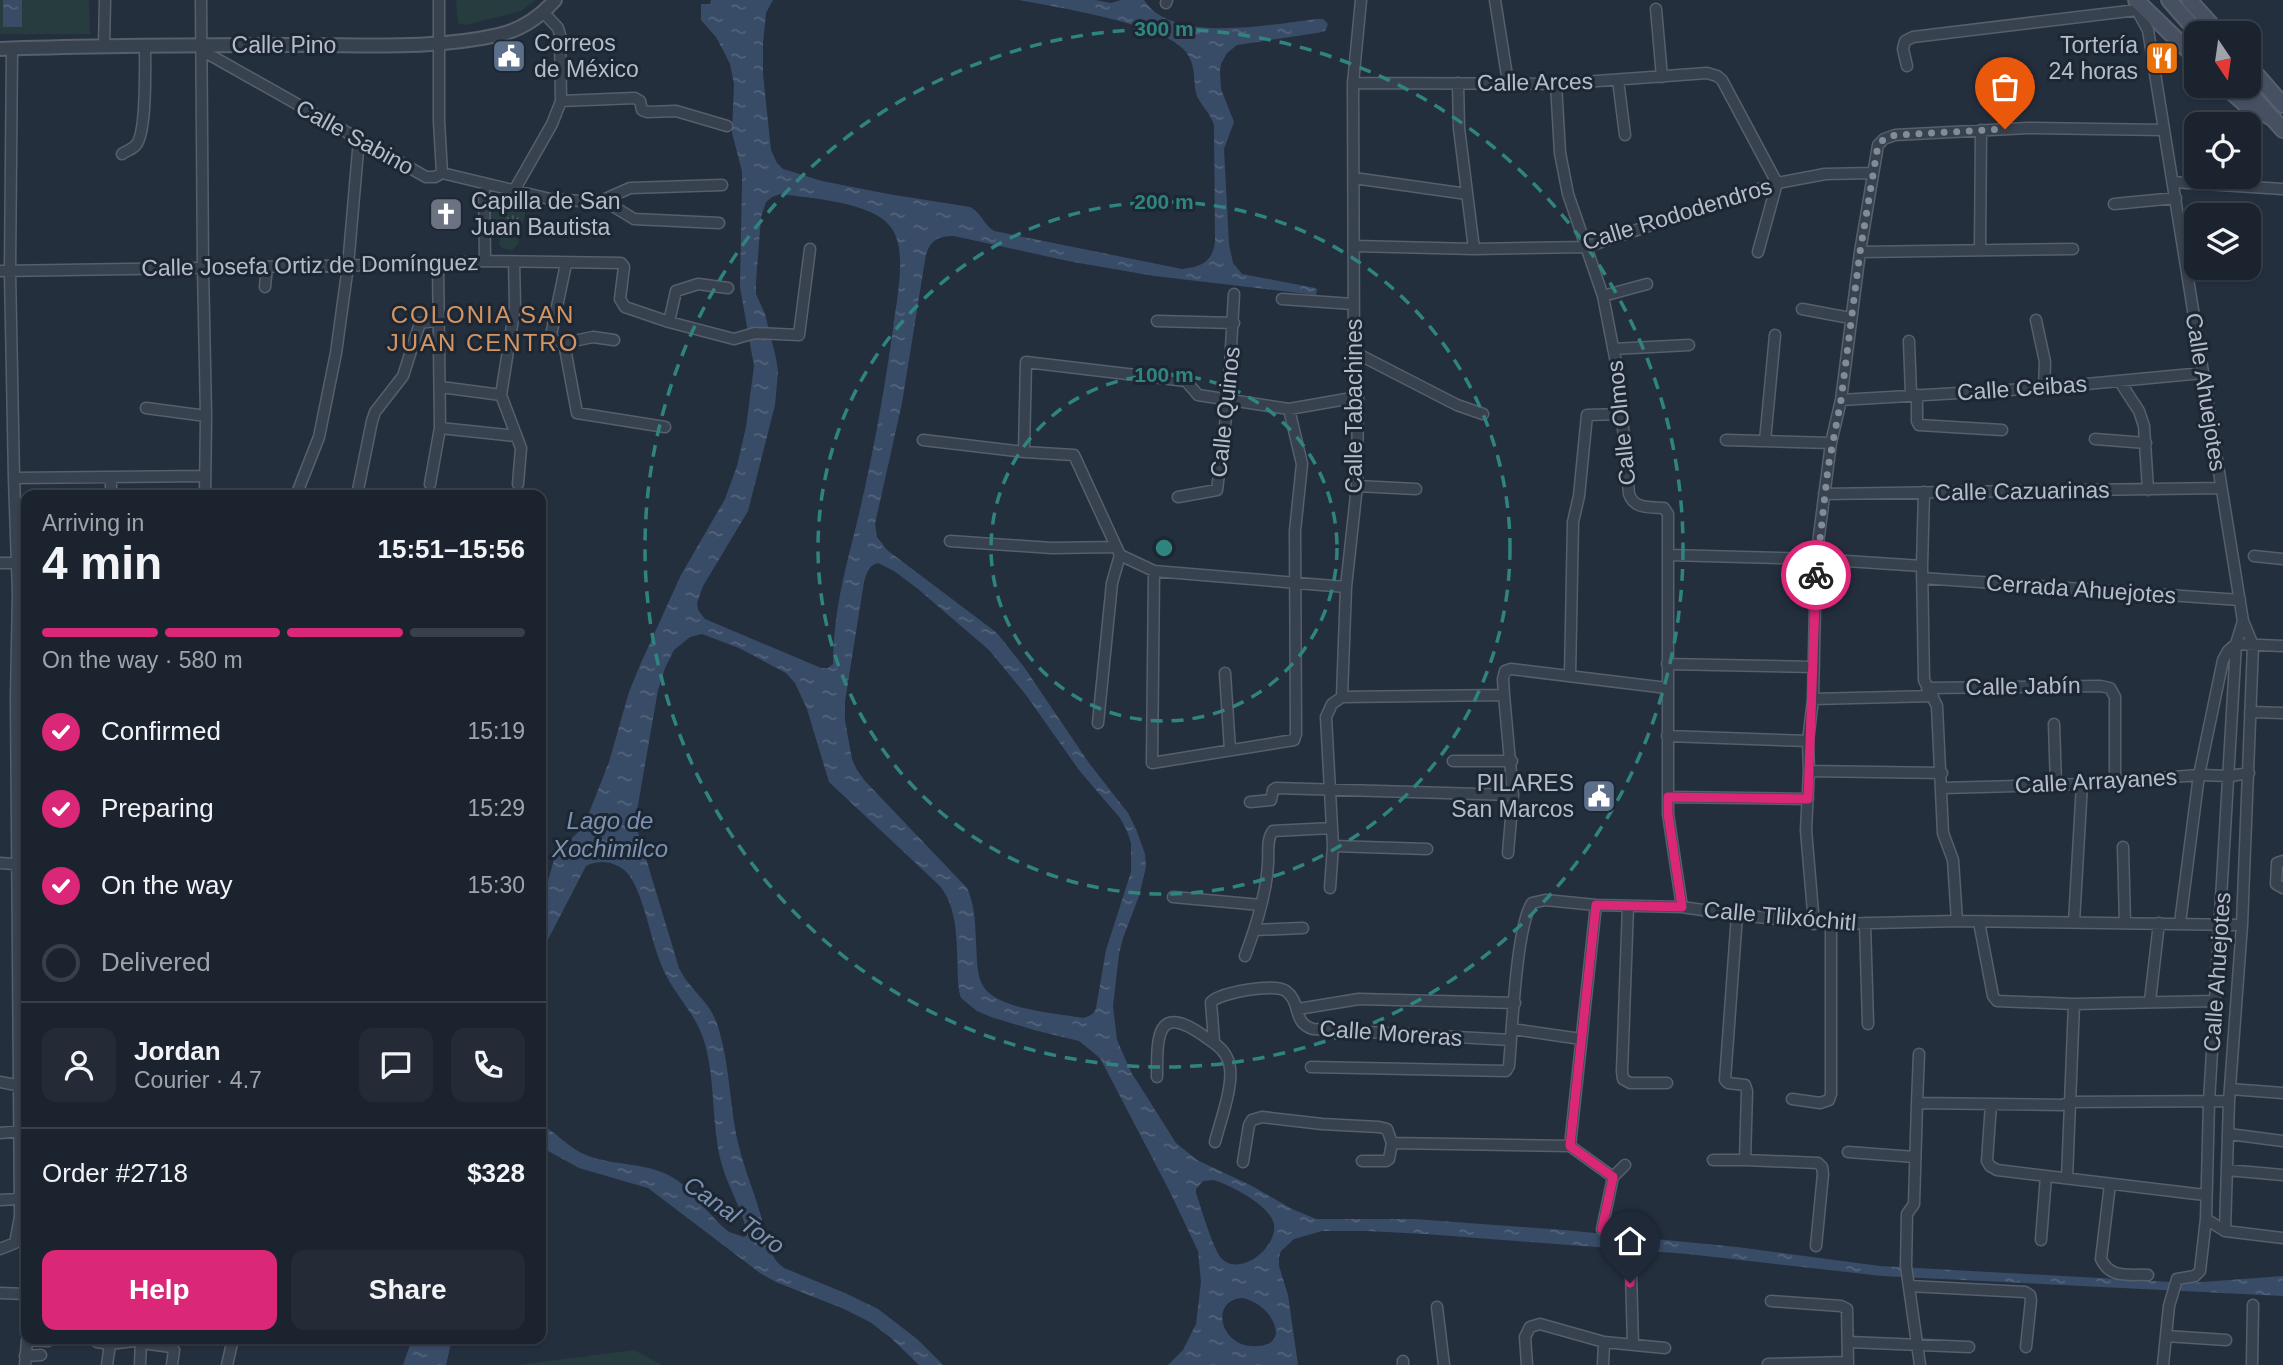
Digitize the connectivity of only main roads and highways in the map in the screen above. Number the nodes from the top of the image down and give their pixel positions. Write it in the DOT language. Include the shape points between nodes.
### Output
graph roads {
  1 [pos="2169,0"];
  2 [pos="2189,0"];
  3 [pos="2139,2"];
  4 [pos="2187,21"];
  5 [pos="2208,21"];
  6 [pos="2184,37"];
  7 [pos="2184,46"];
  8 [pos="2261,80"];
  9 [pos="2238,98"];
  10 [pos="2255,98"];
  11 [pos="2283,105"];
  12 [pos="2280,122"];
  1 -- 4 [label="main road"];
  2 -- 5 [label="main road"];
  3 -- 6 [label="main road"];
  3 -- 7 [label="main road"];
  8 -- 11 [label="main road"];
  9 -- 12 [label="main road"];
  10 -- 12 [label="main road"];
}
